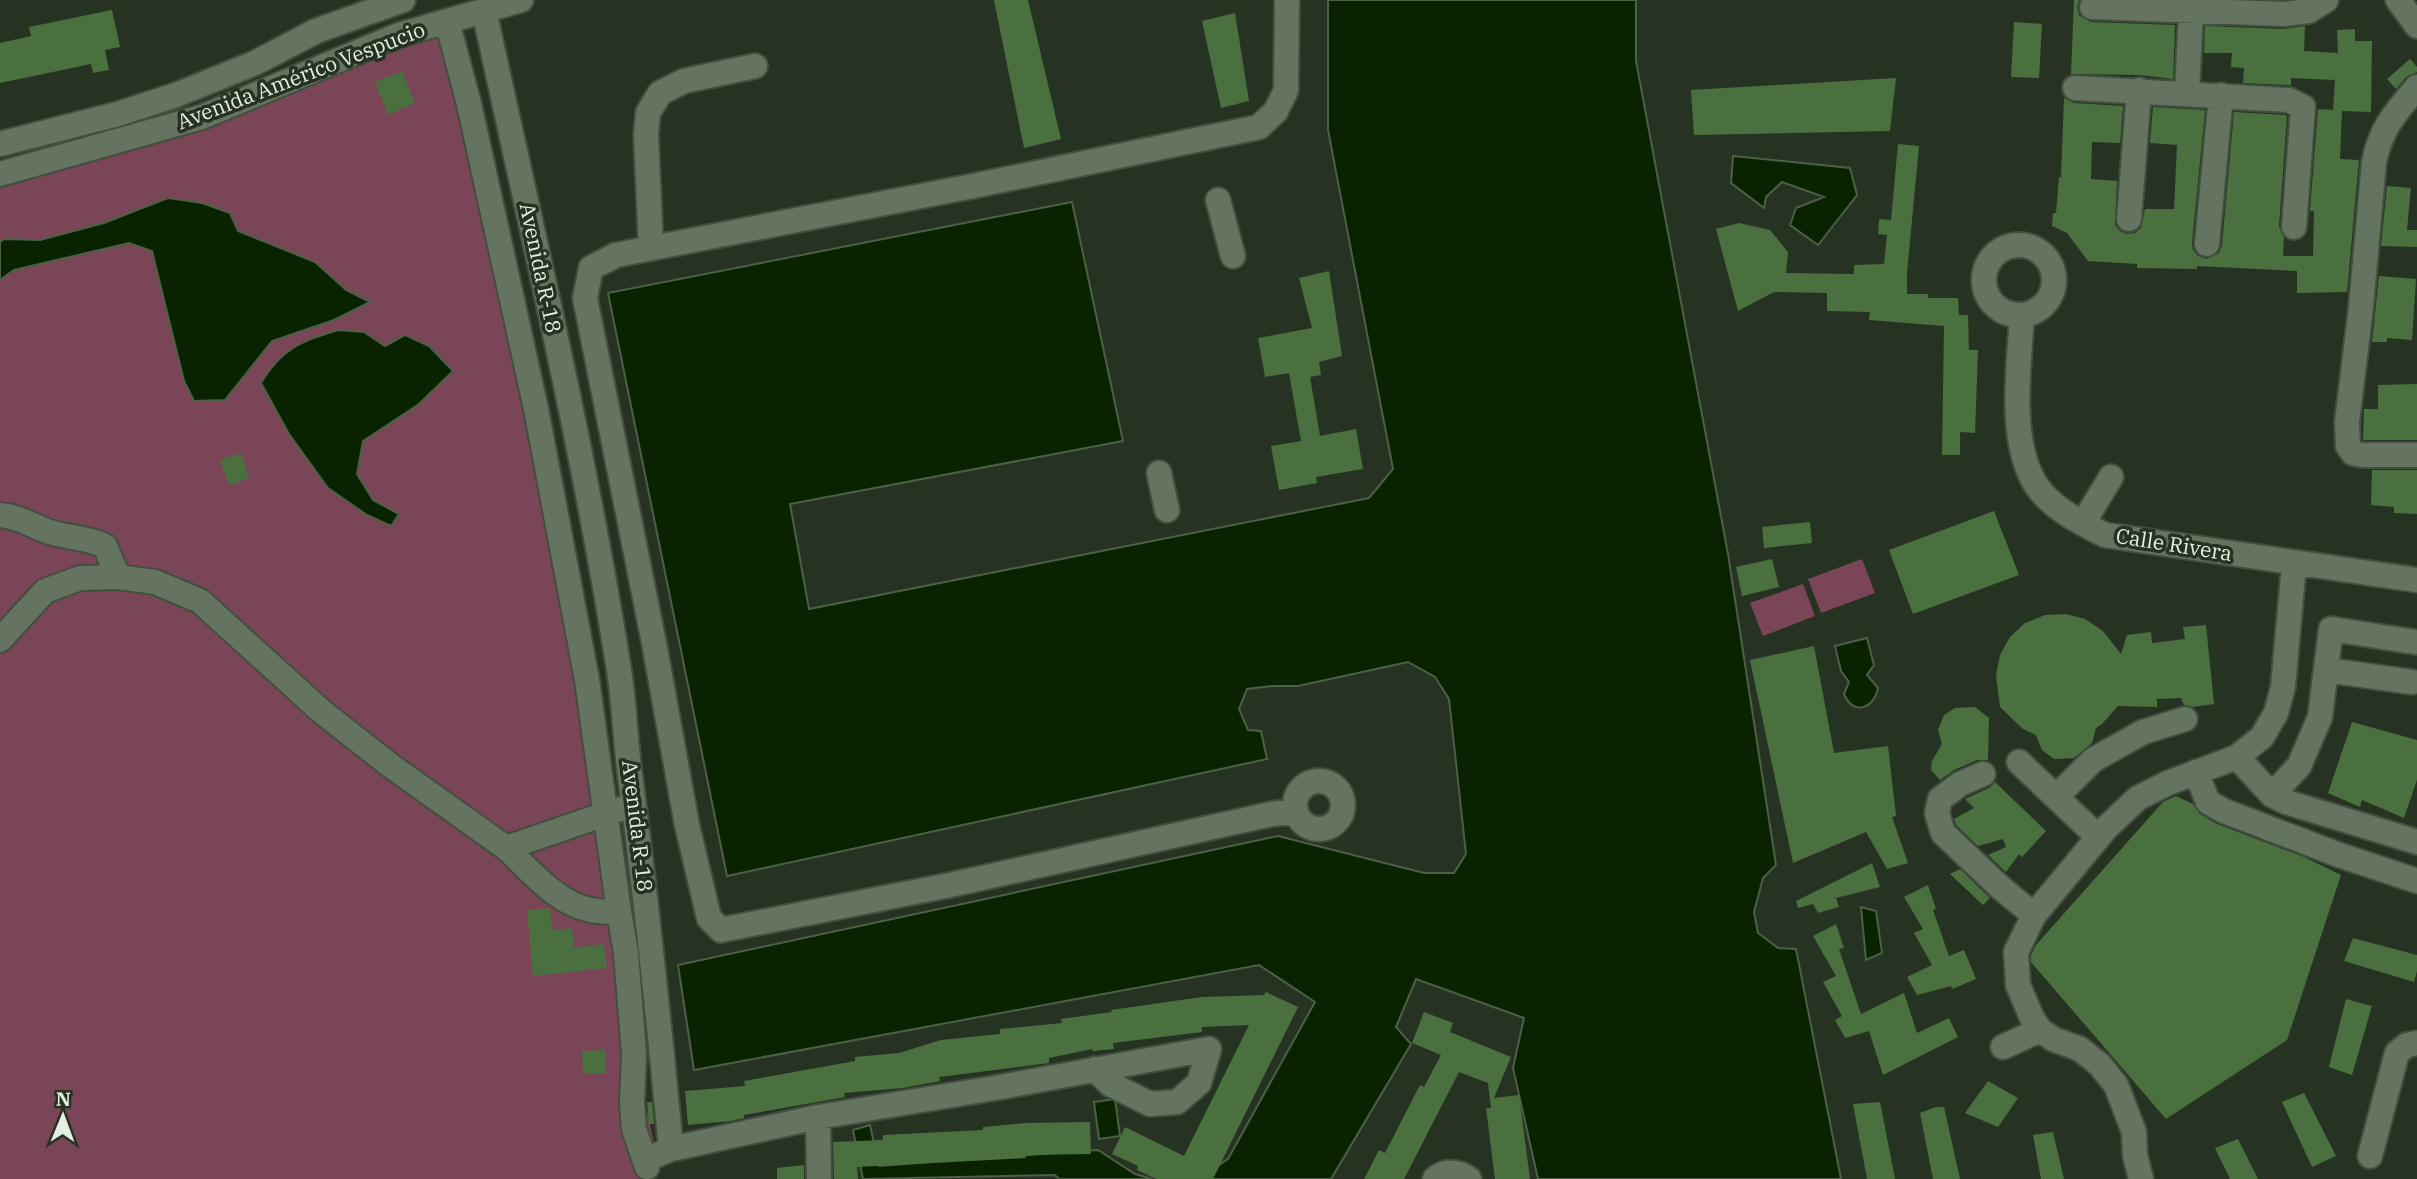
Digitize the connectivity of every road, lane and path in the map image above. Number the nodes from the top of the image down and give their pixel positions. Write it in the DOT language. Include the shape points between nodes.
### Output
graph roads {
  1 [pos="403,0"];
  2 [pos="521,0"];
  3 [pos="1287,0"];
  4 [pos="2326,0"];
  5 [pos="2398,0"];
  6 [pos="2092,6"];
  7 [pos="484,10"];
  8 [pos="2191,10"];
  9 [pos="447,21"];
  10 [pos="2417,26"];
  11 [pos="755,66"];
  12 [pos="2417,87"];
  13 [pos="2075,88"];
  14 [pos="2139,90"];
  15 [pos="2187,93"];
  16 [pos="2221,95"];
  17 [pos="0,144"];
  18 [pos="0,174"];
  19 [pos="1218,200"];
  20 [pos="2129,219"];
  21 [pos="2294,227"];
  22 [pos="2207,244"];
  23 [pos="651,248"];
  24 [pos="1233,256"];
  25 [pos="2022,315"];
  26 [pos="2417,455"];
  27 [pos="1158,473"];
  28 [pos="2111,477"];
  29 [pos="1167,510"];
  30 [pos="0,515"];
  31 [pos="2083,523"];
  32 [pos="2294,564"];
  33 [pos="118,577"];
  34 [pos="2417,580"];
  35 [pos="0,640"];
  36 [pos="2416,642"];
  37 [pos="2326,670"];
  38 [pos="2412,682"];
  39 [pos="2185,719"];
  40 [pos="2237,757"];
  41 [pos="2020,762"];
  42 [pos="2196,772"];
  43 [pos="1983,774"];
  44 [pos="2272,795"];
  45 [pos="2056,797"];
  46 [pos="634,805"];
  47 [pos="1296,811"];
  48 [pos="605,814"];
  49 [pos="2098,838"];
  50 [pos="2417,842"];
  51 [pos="506,848"];
  52 [pos="2417,881"];
  53 [pos="2034,915"];
  54 [pos="620,918"];
  55 [pos="649,918"];
  56 [pos="2040,1030"];
  57 [pos="2417,1043"];
  58 [pos="2003,1047"];
  59 [pos="1095,1069"];
  60 [pos="818,1117"];
  61 [pos="671,1149"];
  62 [pos="2370,1156"];
  63 [pos="644,1173"];
  64 [pos="819,1179"];
  65 [pos="1436,1179"];
  66 [pos="1469,1179"];
  67 [pos="2141,1179"];
  1 -- 17 [label="street, Avenida Américo Vespucio" via="316,31 255,63 176,95"];
  2 -- 7 [label="street, Avenida Américo Vespucio"];
  3 -- 23 [label="street" via="1286,90 1276,111 1259,127"];
  4 -- 8 [label="street" via="2309,11 2284,14"];
  5 -- 10 [label="street"];
  6 -- 8 [label="street"];
  7 -- 9 [label="street, Avenida Américo Vespucio"];
  7 -- 46 [label="street, Avenida R-18" via="532,221 598,553 619,667"];
  8 -- 15 [label="street"];
  9 -- 18 [label="street, Avenida Américo Vespucio" via="399,35 202,117"];
  9 -- 48 [label="street, Avenida R-18" via="536,409 587,680"];
  11 -- 23 [label="street" via="684,81 660,93 648,113"];
  12 -- 26 [label="street" via="2389,122 2376,151 2347,422 2348,446 2353,453"];
  13 -- 14 [label="street"];
  14 -- 15 [label="street"];
  14 -- 20 [label="street"];
  15 -- 16 [label="street"];
  16 -- 21 [label="street" via="2289,100 2303,107"];
  16 -- 22 [label="street"];
  19 -- 24 [label="street"];
  23 -- 47 [label="street" via="616,255 591,268 585,298 687,825 709,918 721,930"];
  25 -- 25 [label="street" via="1998,308 1990,299 1984,276 1989,247 2026,245 2046,256 2052,266 2054,288 2049,298"];
  25 -- 31 [label="street, Calle Rivera" via="2021,448 2036,485 2068,516"];
  27 -- 29 [label="street"];
  28 -- 31 [label="street"];
  30 -- 33 [label="street" via="92,539 105,546"];
  31 -- 32 [label="street, Calle Rivera" via="2105,535"];
  32 -- 34 [label="street, Calle Rivera"];
  32 -- 40 [label="street" via="2283,687 2276,713 2262,737"];
  33 -- 35 [label="street" via="80,578 44,591"];
  33 -- 51 [label="street" via="155,582 200,601 321,711"];
  36 -- 37 [label="street" via="2331,629"];
  37 -- 38 [label="street"];
  37 -- 44 [label="street" via="2320,717 2299,766"];
  39 -- 45 [label="street" via="2143,732 2093,760"];
  40 -- 42 [label="street"];
  40 -- 44 [label="street"];
  41 -- 45 [label="street"];
  42 -- 49 [label="street" via="2138,798"];
  42 -- 52 [label="street" via="2208,802 2224,811"];
  43 -- 53 [label="street" via="1940,799 1939,824 1950,840"];
  44 -- 50 [label="street"];
  45 -- 49 [label="street"];
  46 -- 48 [label="street"];
  46 -- 55 [label="street, Avenida R-18"];
  48 -- 51 [label="street"];
  48 -- 54 [label="street, Avenida R-18"];
  49 -- 53 [label="street"];
  51 -- 54 [label="street" via="570,903"];
  53 -- 56 [label="street" via="2016,952 2018,985"];
  54 -- 55 [label="street, Avenida R-18"];
  54 -- 63 [label="street" via="634,1054 634,1129"];
  55 -- 61 [label="street"];
  56 -- 58 [label="street"];
  56 -- 67 [label="street" via="2080,1049 2116,1085 2134,1132"];
  57 -- 62 [label="street" via="2397,1053"];
  59 -- 60 [label="street"];
  60 -- 61 [label="street"];
  60 -- 64 [label="street"];
  61 -- 63 [label="street" via="657,1156"];
  65 -- 66 [label="street" via="1453,1172"];
}
